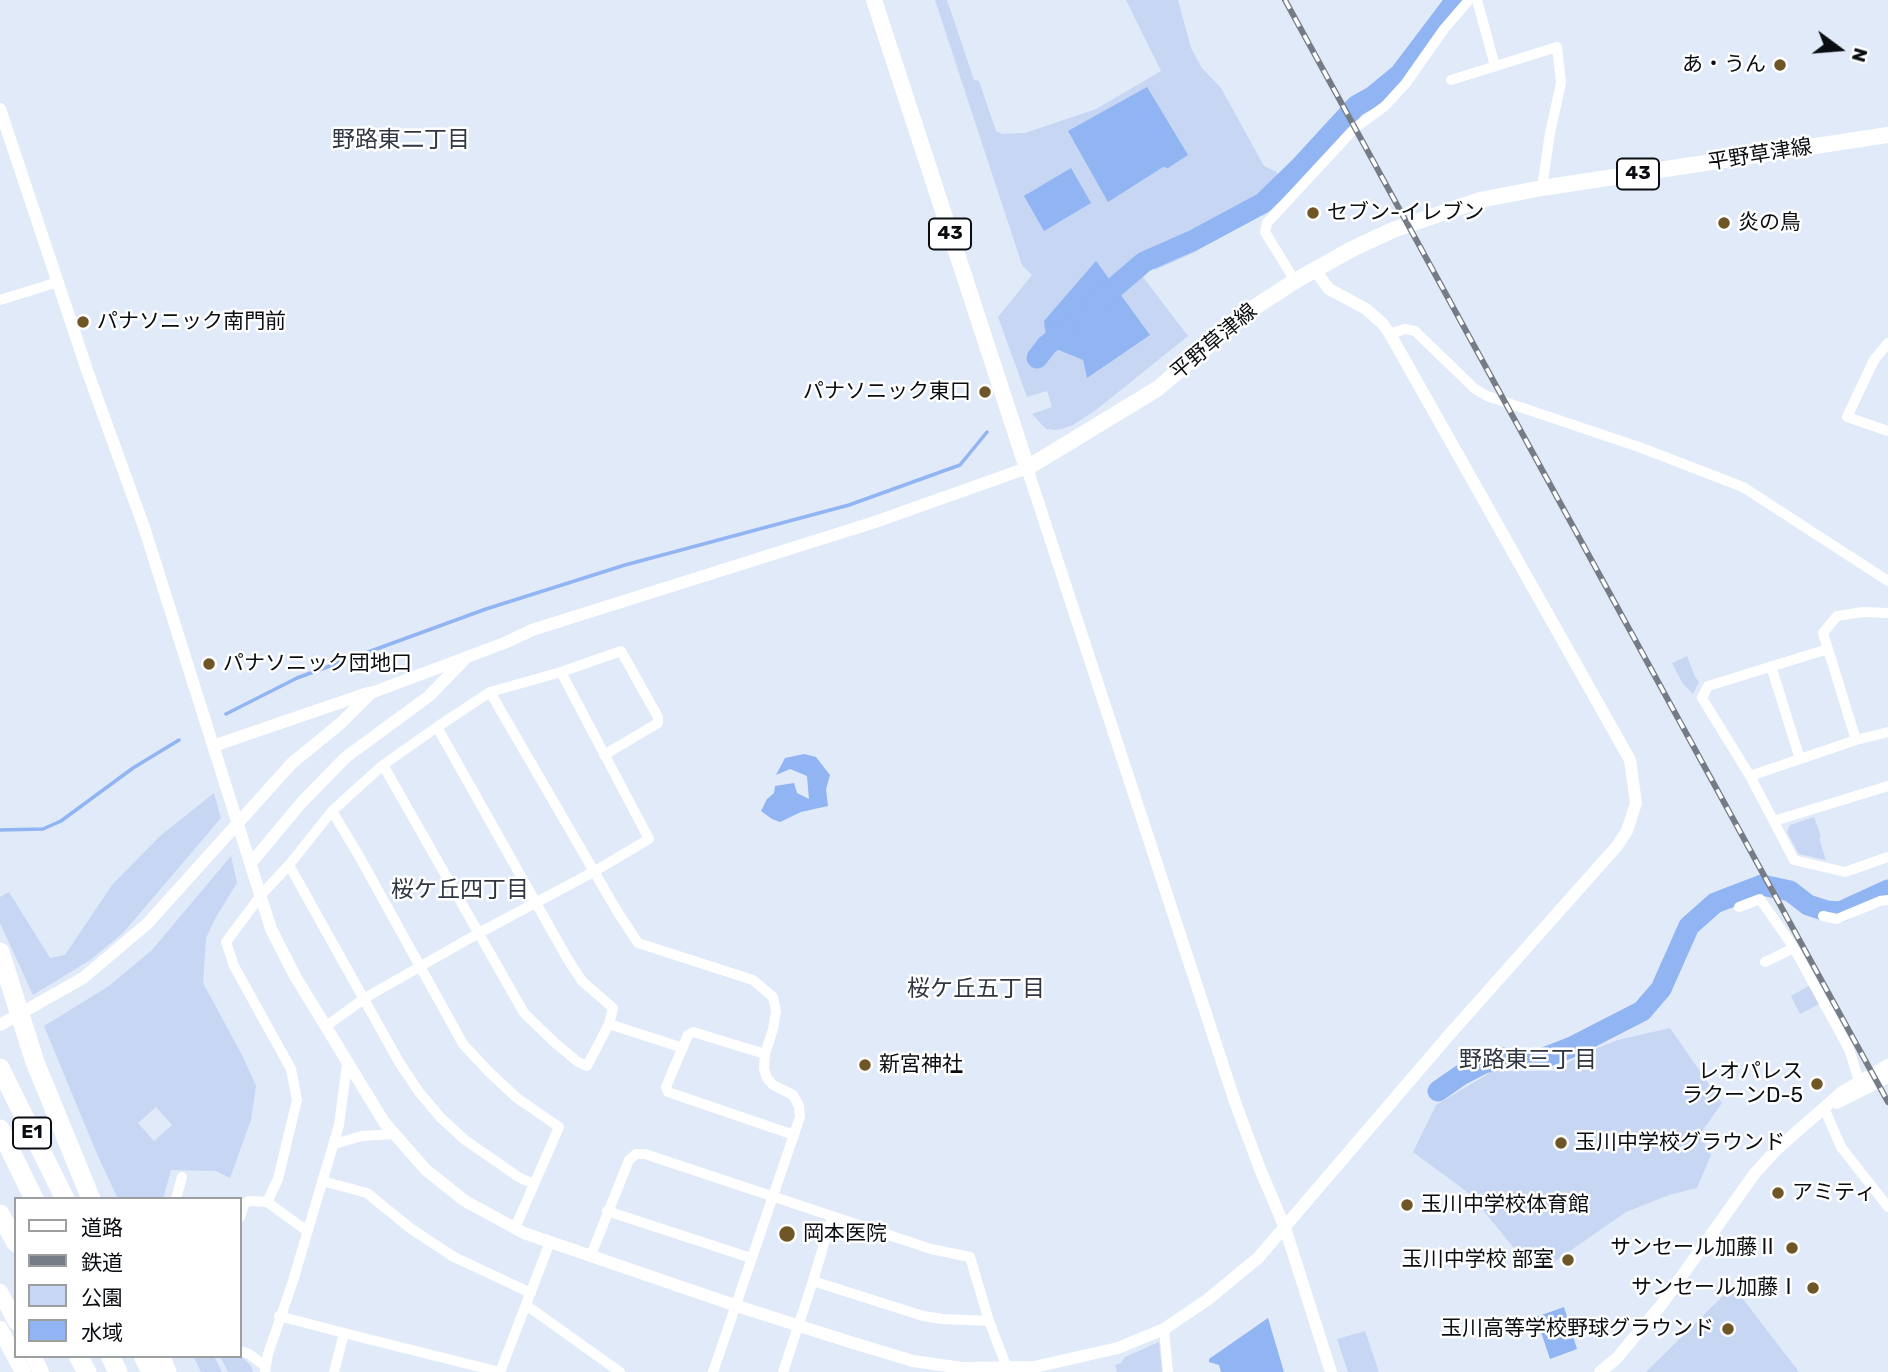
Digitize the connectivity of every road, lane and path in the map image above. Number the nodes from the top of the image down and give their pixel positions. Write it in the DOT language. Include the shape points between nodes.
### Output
graph roads {
  1 [pos="874,0"];
  2 [pos="1469,0"];
  3 [pos="1477,0"];
  4 [pos="1495,66"];
  5 [pos="1451,80"];
  6 [pos="0,109"];
  7 [pos="1888,135"];
  8 [pos="1542,188"];
  9 [pos="1314,269"];
  10 [pos="1294,281"];
  11 [pos="58,282"];
  12 [pos="0,300"];
  13 [pos="1390,334"];
  14 [pos="1888,343"];
  15 [pos="1888,431"];
  16 [pos="1027,468"];
  17 [pos="1888,581"];
  18 [pos="1888,612"];
  19 [pos="1828,649"];
  20 [pos="469,656"];
  21 [pos="1771,666"];
  22 [pos="561,673"];
  23 [pos="371,692"];
  24 [pos="490,692"];
  25 [pos="437,727"];
  26 [pos="1888,732"];
  27 [pos="1856,740"];
  28 [pos="213,746"];
  29 [pos="604,755"];
  30 [pos="1800,760"];
  31 [pos="383,765"];
  32 [pos="1750,776"];
  33 [pos="1888,786"];
  34 [pos="332,811"];
  35 [pos="1774,821"];
  36 [pos="1888,857"];
  37 [pos="251,863"];
  38 [pos="289,865"];
  39 [pos="595,871"];
  40 [pos="261,895"];
  41 [pos="1888,900"];
  42 [pos="537,903"];
  43 [pos="1739,907"];
  44 [pos="1823,916"];
  45 [pos="479,933"];
  46 [pos="1794,948"];
  47 [pos="0,952"];
  48 [pos="1765,962"];
  49 [pos="422,967"];
  50 [pos="365,998"];
  51 [pos="609,1024"];
  52 [pos="0,1025"];
  53 [pos="326,1027"];
  54 [pos="683,1048"];
  55 [pos="765,1054"];
  56 [pos="347,1064"];
  57 [pos="1888,1065"];
  58 [pos="0,1068"];
  59 [pos="1888,1077"];
  60 [pos="1859,1081"];
  61 [pos="1824,1108"];
  62 [pos="0,1129"];
  63 [pos="394,1134"];
  64 [pos="794,1135"];
  65 [pos="334,1144"];
  66 [pos="182,1177"];
  67 [pos="322,1181"];
  68 [pos="534,1184"];
  69 [pos="33,1197"];
  70 [pos="64,1197"];
  71 [pos="90,1197"];
  72 [pos="177,1197"];
  73 [pos="773,1197"];
  74 [pos="267,1202"];
  75 [pos="1888,1207"];
  76 [pos="242,1210"];
  77 [pos="607,1211"];
  78 [pos="0,1214"];
  79 [pos="832,1217"];
  80 [pos="515,1228"];
  81 [pos="1285,1228"];
  82 [pos="307,1231"];
  83 [pos="14,1239"];
  84 [pos="550,1242"];
  85 [pos="591,1255"];
  86 [pos="751,1258"];
  87 [pos="813,1281"];
  88 [pos="0,1292"];
  89 [pos="531,1293"];
  90 [pos="526,1305"];
  91 [pos="737,1306"];
  92 [pos="279,1316"];
  93 [pos="14,1318"];
  94 [pos="989,1321"];
  95 [pos="799,1326"];
  96 [pos="0,1329"];
  97 [pos="1164,1329"];
  98 [pos="344,1333"];
  99 [pos="242,1352"];
  100 [pos="14,1355"];
  101 [pos="1007,1368"];
  102 [pos="265,1369"];
  103 [pos="334,1372"];
  104 [pos="500,1372"];
  105 [pos="620,1372"];
  106 [pos="713,1372"];
  107 [pos="783,1372"];
  108 [pos="1168,1372"];
  109 [pos="1331,1372"];
  110 [pos="1600,1372"];
  1 -- 16 [label="main road, 43"];
  2 -- 10 [label="street" via="1406,83 1355,128 1267,223 1265,232"];
  3 -- 4 [label="street"];
  4 -- 5 [label="street"];
  4 -- 8 [label="street" via="1557,47 1561,83"];
  6 -- 11 [label="street"];
  7 -- 8 [label="main road, 平野草津線 / 43"];
  8 -- 9 [label="main road, 平野草津線 / 43" via="1446,211"];
  9 -- 10 [label="main road, 平野草津線 / 43"];
  9 -- 13 [label="street" via="1329,289 1366,309"];
  10 -- 16 [label="main road, 平野草津線 / 43" via="1252,309 1157,389"];
  11 -- 12 [label="street"];
  11 -- 28 [label="street" via="145,530"];
  13 -- 17 [label="street" via="1405,328 1415,331 1487,396 1639,447 1749,491"];
  13 -- 81 [label="street" via="1630,760 1636,803 1617,846"];
  14 -- 15 [label="street" via="1874,360 1847,416"];
  16 -- 20 [label="street" via="875,522 533,630"];
  16 -- 81 [label="street" via="1231,1089"];
  18 -- 19 [label="street" via="1837,616 1823,633"];
  19 -- 21 [label="street"];
  19 -- 27 [label="street"];
  20 -- 23 [label="street"];
  20 -- 37 [label="street" via="429,696 346,757"];
  21 -- 30 [label="street"];
  21 -- 32 [label="street" via="1708,686 1702,698"];
  22 -- 24 [label="street"];
  22 -- 29 [label="street"];
  22 -- 29 [label="street" via="621,651 659,717 656,726"];
  23 -- 28 [label="street"];
  23 -- 52 [label="street" via="305,750 147,924 83,978"];
  24 -- 25 [label="street"];
  24 -- 39 [label="street"];
  25 -- 31 [label="street"];
  25 -- 42 [label="street"];
  26 -- 27 [label="street"];
  27 -- 30 [label="street"];
  28 -- 37 [label="street"];
  29 -- 39 [label="street" via="649,839"];
  30 -- 32 [label="street"];
  31 -- 34 [label="street"];
  31 -- 45 [label="street"];
  32 -- 35 [label="street"];
  33 -- 35 [label="street"];
  34 -- 38 [label="street"];
  34 -- 49 [label="street"];
  35 -- 36 [label="street" via="1794,860 1845,872"];
  37 -- 40 [label="street"];
  38 -- 40 [label="street"];
  38 -- 50 [label="street"];
  39 -- 42 [label="street"];
  39 -- 55 [label="street" via="638,943 753,980 774,997 776,1011"];
  40 -- 53 [label="street" via="271,929"];
  40 -- 74 [label="street" via="226,942 234,966 291,1069 297,1100 278,1179"];
  41 -- 44 [label="street" via="1837,919"];
  42 -- 45 [label="street"];
  42 -- 51 [label="street" via="582,981 613,1008"];
  43 -- 46 [label="street" via="1760,899"];
  45 -- 49 [label="street"];
  45 -- 51 [label="street" via="524,1013 578,1062 587,1066"];
  46 -- 48 [label="street"];
  46 -- 60 [label="street" via="1849,1049"];
  47 -- 71 [label="highway" via="35,1062"];
  49 -- 50 [label="street"];
  49 -- 68 [label="street" via="463,1044 517,1098 559,1127"];
  50 -- 53 [label="street"];
  50 -- 68 [label="street" via="399,1062 440,1118 483,1154"];
  51 -- 54 [label="street"];
  53 -- 56 [label="street"];
  54 -- 55 [label="street" via="693,1032"];
  54 -- 64 [label="street" via="666,1087 668,1092"];
  55 -- 64 [label="street" via="766,1078 793,1095 799,1106"];
  56 -- 63 [label="street"];
  56 -- 65 [label="street"];
  57 -- 60 [label="street"];
  58 -- 70 [label="highway, E1"];
  59 -- 61 [label="street"];
  60 -- 61 [label="street"];
  61 -- 75 [label="street" via="1841,1147"];
  61 -- 110 [label="street" via="1755,1173 1662,1304"];
  62 -- 69 [label="highway, E1"];
  63 -- 65 [label="street"];
  63 -- 80 [label="street" via="426,1170 465,1200"];
  64 -- 73 [label="street"];
  65 -- 67 [label="street"];
  66 -- 72 [label="street"];
  67 -- 82 [label="street"];
  67 -- 89 [label="street" via="367,1193 454,1257"];
  68 -- 80 [label="street"];
  73 -- 77 [label="street" via="636,1154 629,1160"];
  73 -- 79 [label="street"];
  73 -- 86 [label="street"];
  74 -- 76 [label="street" via="248,1201"];
  74 -- 82 [label="street"];
  77 -- 85 [label="street"];
  77 -- 86 [label="street"];
  78 -- 83 [label="highway"];
  79 -- 87 [label="street"];
  79 -- 94 [label="street" via="970,1257"];
  80 -- 84 [label="street"];
  81 -- 97 [label="street" via="1208,1300"];
  81 -- 109 [label="street"];
  82 -- 92 [label="street"];
  84 -- 85 [label="street"];
  84 -- 89 [label="street"];
  85 -- 91 [label="street"];
  86 -- 91 [label="street"];
  87 -- 94 [label="street" via="913,1314"];
  87 -- 95 [label="street"];
  88 -- 93 [label="main road"];
  89 -- 90 [label="street"];
  90 -- 104 [label="street"];
  90 -- 105 [label="street"];
  91 -- 95 [label="street"];
  91 -- 106 [label="street"];
  92 -- 98 [label="street"];
  92 -- 102 [label="street"];
  94 -- 101 [label="street"];
  95 -- 101 [label="street" via="913,1361"];
  95 -- 107 [label="street"];
  96 -- 100 [label="main road"];
  97 -- 101 [label="street" via="1071,1360"];
  97 -- 108 [label="street"];
  98 -- 103 [label="street"];
  98 -- 104 [label="street"];
  99 -- 102 [label="street"];
}
